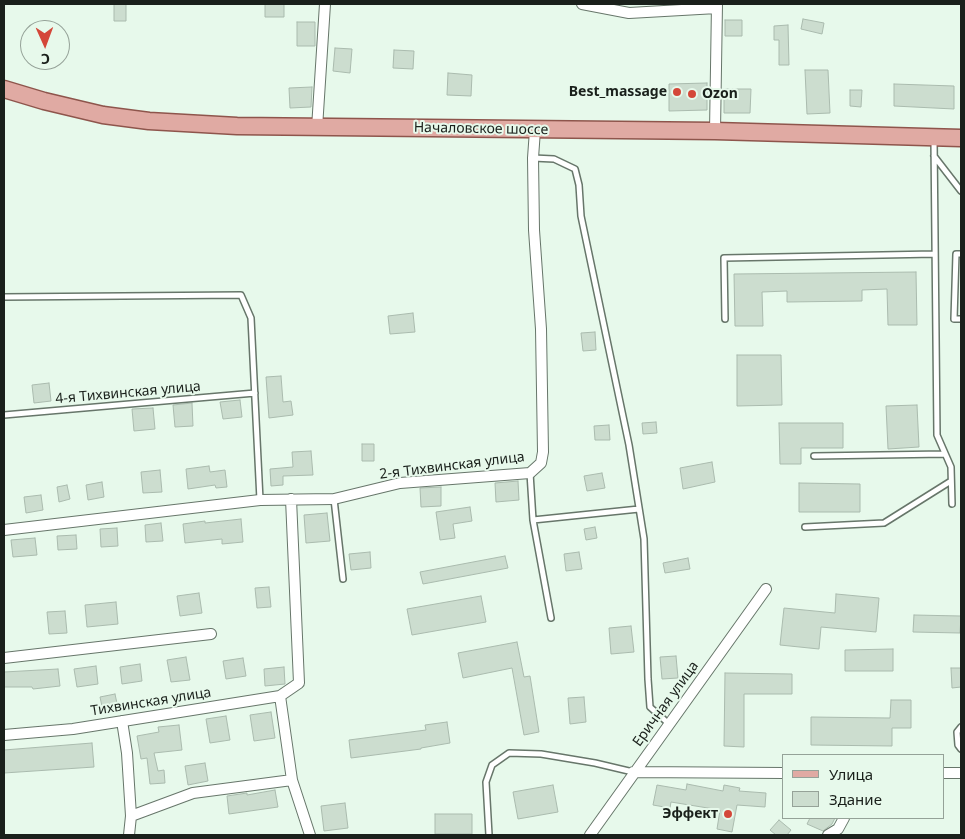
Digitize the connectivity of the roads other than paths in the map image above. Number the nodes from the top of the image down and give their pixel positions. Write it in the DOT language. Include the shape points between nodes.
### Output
graph roads {
  1 [pos="325,4"];
  2 [pos="582,4"];
  3 [pos="717,6"];
  4 [pos="4,89"];
  5 [pos="317,128"];
  6 [pos="534,130"];
  7 [pos="715,131"];
  8 [pos="934,138"];
  9 [pos="961,138"];
  10 [pos="934,156"];
  11 [pos="533,158"];
  12 [pos="961,191"];
  13 [pos="935,254"];
  14 [pos="961,254"];
  15 [pos="4,297"];
  16 [pos="725,319"];
  17 [pos="961,320"];
  18 [pos="255,393"];
  19 [pos="4,416"];
  20 [pos="945,454"];
  21 [pos="814,456"];
  22 [pos="530,473"];
  23 [pos="951,481"];
  24 [pos="334,499"];
  25 [pos="260,500"];
  26 [pos="291,500"];
  27 [pos="952,504"];
  28 [pos="639,509"];
  29 [pos="533,520"];
  30 [pos="805,527"];
  31 [pos="4,530"];
  32 [pos="343,578"];
  33 [pos="766,590"];
  34 [pos="550,618"];
  35 [pos="211,634"];
  36 [pos="4,658"];
  37 [pos="280,696"];
  38 [pos="122,721"];
  39 [pos="669,724"];
  40 [pos="961,727"];
  41 [pos="4,735"];
  42 [pos="961,749"];
  43 [pos="634,772"];
  44 [pos="782,773"];
  45 [pos="945,773"];
  46 [pos="961,773"];
  47 [pos="292,780"];
  48 [pos="131,816"];
  49 [pos="843,819"];
  50 [pos="129,835"];
  51 [pos="310,835"];
  52 [pos="489,835"];
  53 [pos="590,835"];
  54 [pos="828,835"];
  1 -- 5 [label="street"];
  2 -- 3 [label="street" via="629,13"];
  3 -- 7 [label="street"];
  4 -- 5 [label="main road, Началовское шоссе" via="103,115 150,121"];
  5 -- 6 [label="main road, Началовское шоссе"];
  6 -- 7 [label="main road, Началовское шоссе"];
  6 -- 11 [label="street, 2-я Тихвинская улица"];
  7 -- 8 [label="main road, Началовское шоссе"];
  8 -- 9 [label="main road, Началовское шоссе"];
  8 -- 10 [label="lane"];
  10 -- 12 [label="lane"];
  10 -- 13 [label="lane"];
  11 -- 22 [label="street, 2-я Тихвинская улица" via="543,452 540,463"];
  11 -- 28 [label="lane" via="554,159 575,169 581,216 629,445"];
  13 -- 16 [label="lane" via="724,258"];
  13 -- 20 [label="lane" via="937,435"];
  14 -- 17 [label="lane" via="956,254 954,319"];
  15 -- 18 [label="lane" via="241,295 251,318"];
  18 -- 19 [label="lane, 4-я Тихвинская улица"];
  18 -- 25 [label="lane"];
  20 -- 21 [label="lane"];
  20 -- 23 [label="lane" via="951,467"];
  22 -- 24 [label="street, 2-я Тихвинская улица" via="400,483"];
  22 -- 29 [label="lane"];
  23 -- 27 [label="lane"];
  23 -- 30 [label="lane" via="884,523"];
  24 -- 26 [label="street, 2-я Тихвинская улица"];
  24 -- 32 [label="lane"];
  25 -- 26 [label="street, 2-я Тихвинская улица"];
  25 -- 31 [label="street, 2-я Тихвинская улица"];
  26 -- 37 [label="street, Тихвинская улица" via="299,683"];
  28 -- 29 [label="lane"];
  28 -- 39 [label="lane" via="644,539 650,708"];
  29 -- 34 [label="lane"];
  33 -- 39 [label="street, Еричная улица"];
  35 -- 36 [label="street"];
  37 -- 38 [label="street, Тихвинская улица"];
  37 -- 47 [label="street"];
  38 -- 41 [label="street, Тихвинская улица"];
  38 -- 48 [label="street"];
  39 -- 43 [label="street, Еричная улица"];
  40 -- 42 [label="lane" via="957,732"];
  43 -- 44 [label="street"];
  43 -- 52 [label="lane" via="595,762 509,753 492,764 486,782"];
  43 -- 53 [label="street, Еричная улица"];
  45 -- 46 [label="street"];
  47 -- 48 [label="street" via="193,793"];
  47 -- 51 [label="street"];
  48 -- 50 [label="street"];
  49 -- 54 [label="street" via="838,829"];
}
